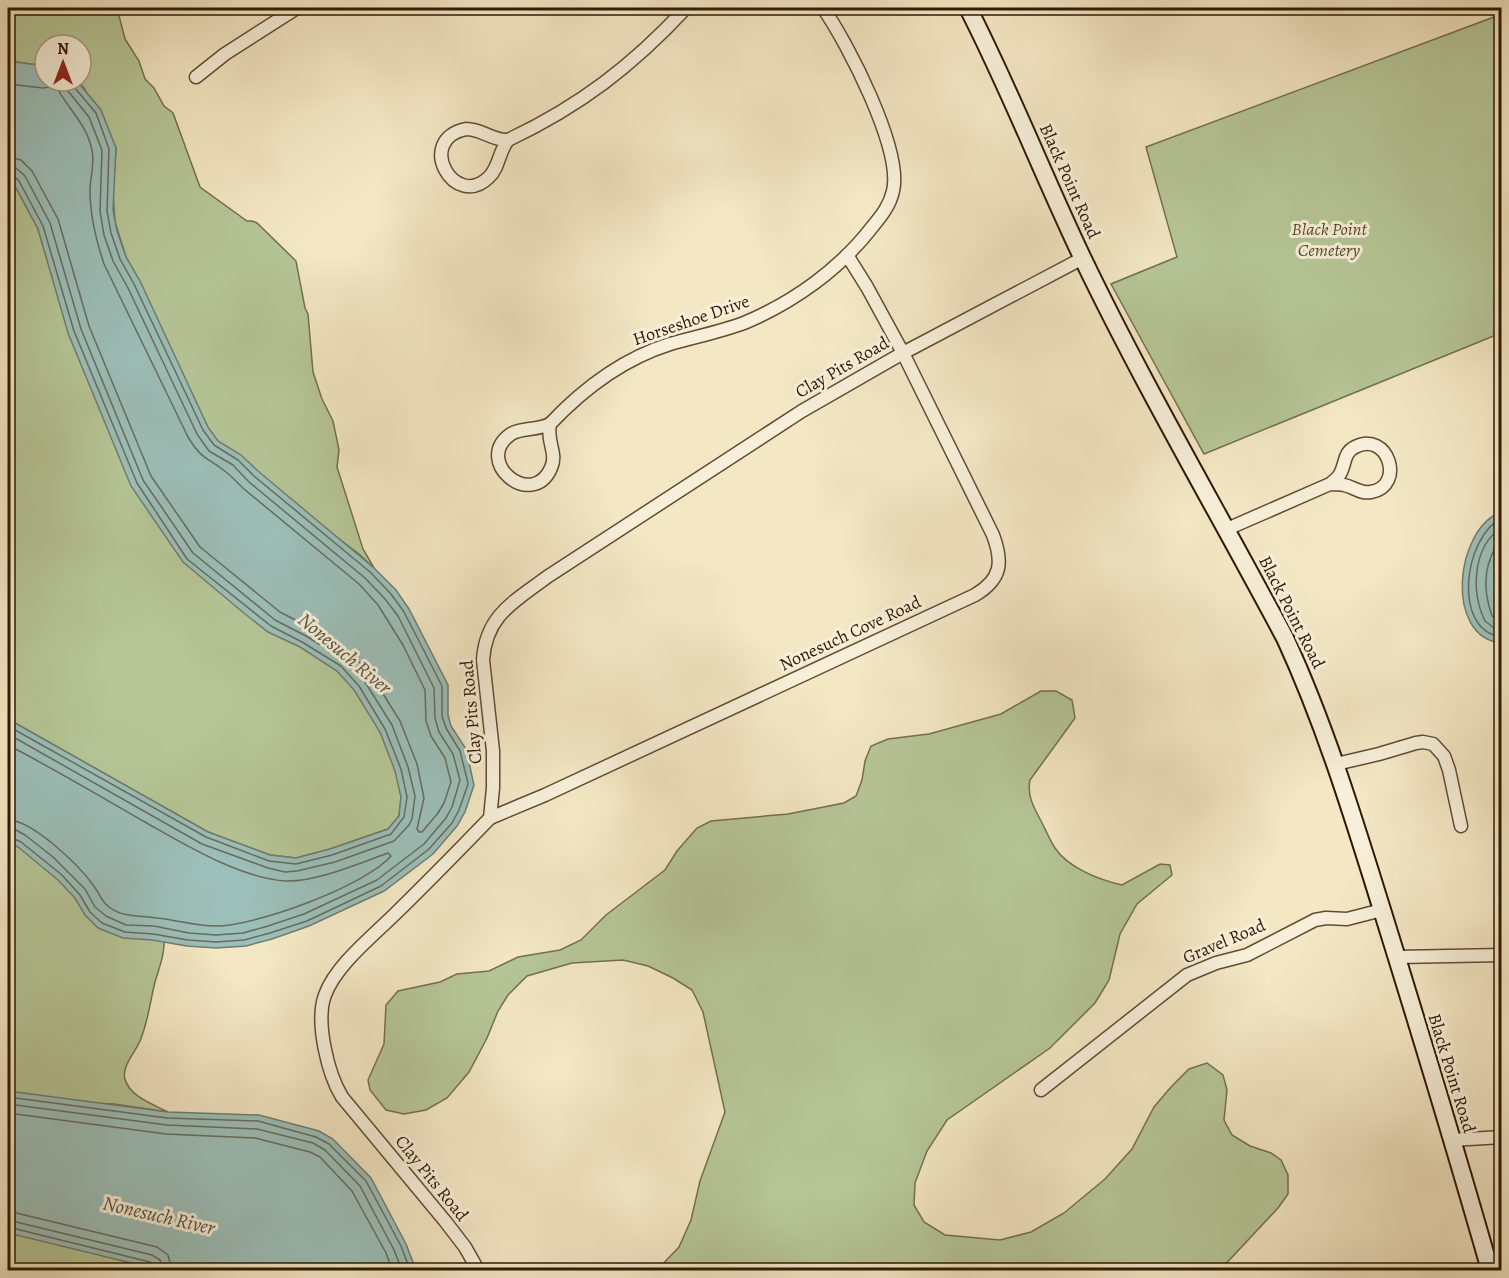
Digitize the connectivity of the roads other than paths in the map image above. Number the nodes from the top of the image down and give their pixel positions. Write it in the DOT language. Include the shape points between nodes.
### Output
graph roads {
  1 [pos="297,8"];
  2 [pos="686,8"];
  3 [pos="824,8"];
  4 [pos="968,8"];
  5 [pos="196,77"];
  6 [pos="508,140"];
  7 [pos="847,255"];
  8 [pos="1083,258"];
  9 [pos="903,352"];
  10 [pos="550,424"];
  11 [pos="1330,484"];
  12 [pos="1227,529"];
  13 [pos="1336,764"];
  14 [pos="490,818"];
  15 [pos="1461,826"];
  16 [pos="1382,910"];
  17 [pos="1502,955"];
  18 [pos="1397,957"];
  19 [pos="1041,1090"];
  20 [pos="1502,1137"];
  21 [pos="1452,1140"];
  22 [pos="478,1270"];
  23 [pos="1490,1270"];
  1 -- 5 [label="street"];
  2 -- 6 [label="street" via="606,83 560,114"];
  3 -- 7 [label="street, Horseshoe Drive" via="864,83 894,174 888,206"];
  4 -- 8 [label="main road, Black Point Road"];
  6 -- 6 [label="street" via="471,129 457,132 443,147 443,167 457,183 481,183 492,174"];
  7 -- 9 [label="street"];
  7 -- 10 [label="street, Horseshoe Drive" via="821,278 771,310 632,360 592,384"];
  8 -- 9 [label="street, Clay Pits Road"];
  8 -- 12 [label="main road, Black Point Road"];
  9 -- 14 [label="street, Clay Pits Road" via="802,411 648,510 547,577 493,623 486,636 483,660 494,751"];
  9 -- 14 [label="street, Nonesuch Cove Road" via="993,535 1000,560 992,582 975,595"];
  10 -- 10 [label="street" via="516,431 504,440 499,460 510,479 531,484 549,472 554,457 548,435"];
  11 -- 11 [label="street" via="1362,492 1377,490 1389,478 1389,460 1375,446 1356,446 1347,453 1339,476"];
  11 -- 12 [label="street"];
  12 -- 13 [label="main road, Black Point Road" via="1298,666"];
  13 -- 15 [label="street" via="1416,743 1433,744 1444,756"];
  13 -- 16 [label="main road, Black Point Road"];
  14 -- 22 [label="street, Clay Pits Road" via="344,965 324,996 321,1022 327,1057 342,1097 445,1221"];
  16 -- 18 [label="main road, Black Point Road"];
  16 -- 19 [label="street, Gravel Road" via="1347,919 1315,920 1247,956 1186,975"];
  17 -- 18 [label="street"];
  18 -- 21 [label="main road, Black Point Road"];
  20 -- 21 [label="street"];
  21 -- 23 [label="main road, Black Point Road"];
}
